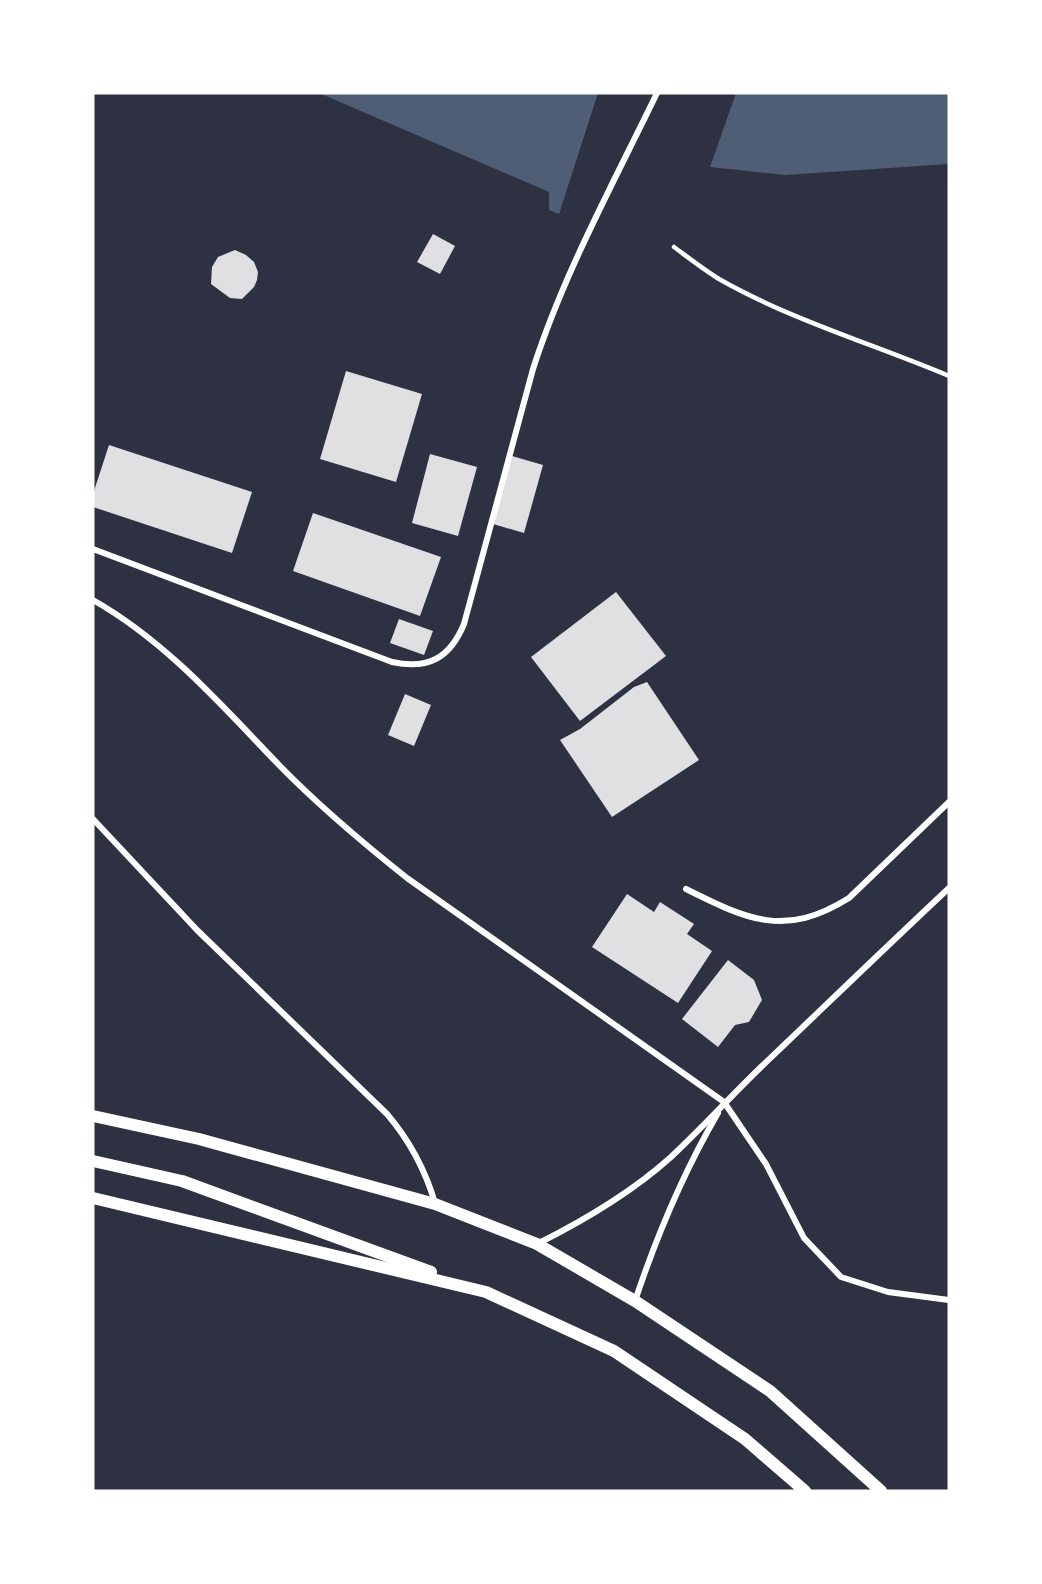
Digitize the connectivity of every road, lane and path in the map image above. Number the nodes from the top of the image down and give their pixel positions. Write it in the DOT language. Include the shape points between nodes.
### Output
graph roads {
  1 [pos="657,93"];
  2 [pos="674,247"];
  3 [pos="949,376"];
  4 [pos="93,549"];
  5 [pos="93,600"];
  6 [pos="949,802"];
  7 [pos="93,819"];
  8 [pos="949,888"];
  9 [pos="686,889"];
  10 [pos="724,1102"];
  11 [pos="93,1116"];
  12 [pos="93,1161"];
  13 [pos="93,1197"];
  14 [pos="435,1204"];
  15 [pos="537,1244"];
  16 [pos="486,1292"];
  17 [pos="635,1300"];
  18 [pos="949,1300"];
  19 [pos="805,1491"];
  20 [pos="881,1491"];
  1 -- 4 [label="street" via="543,337 464,624 449,650 422,664 392,662"];
  2 -- 3 [label="lane" via="747,294"];
  5 -- 10 [label="street" via="176,660 282,768 364,844"];
  6 -- 9 [label="street" via="849,898 810,917 789,921 745,917"];
  7 -- 14 [label="street" via="197,930 387,1114 412,1147"];
  8 -- 10 [label="street"];
  10 -- 15 [label="street" via="639,1183 573,1226"];
  10 -- 17 [label="street" via="665,1219"];
  10 -- 18 [label="street" via="766,1164 804,1238 841,1277 888,1292"];
  11 -- 14 [label="main road" via="199,1139"];
  12 -- 16 [label="main road" via="182,1181"];
  13 -- 16 [label="main road"];
  14 -- 15 [label="main road"];
  15 -- 17 [label="main road"];
  16 -- 19 [label="main road" via="614,1351 745,1440"];
  17 -- 20 [label="main road" via="770,1391"];
}
